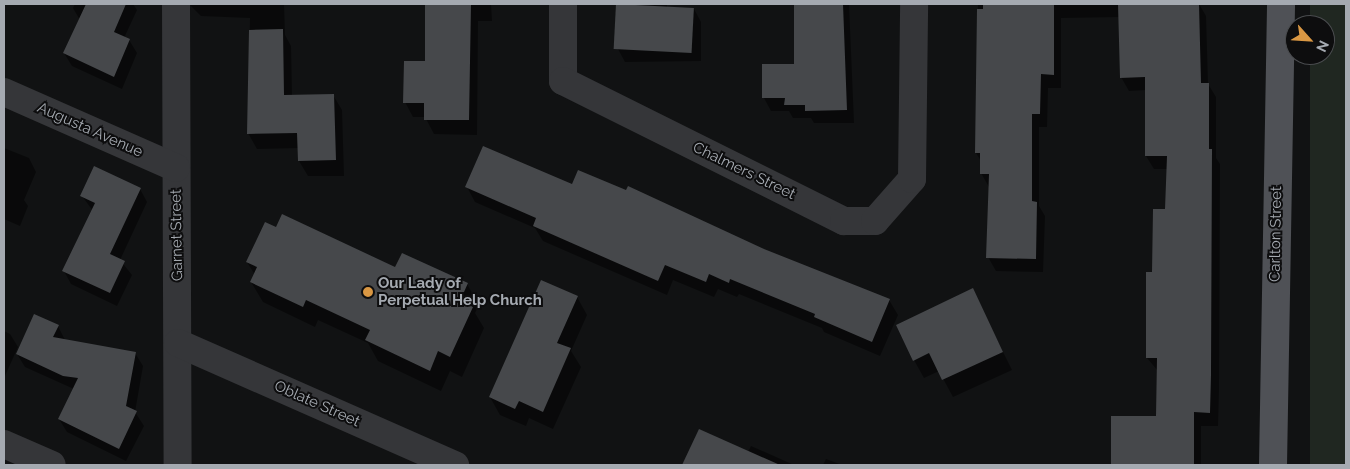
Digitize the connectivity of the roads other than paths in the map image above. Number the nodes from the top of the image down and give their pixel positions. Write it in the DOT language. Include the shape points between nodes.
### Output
graph roads {
  1 [pos="176,4"];
  2 [pos="563,4"];
  3 [pos="914,4"];
  4 [pos="1281,4"];
  5 [pos="4,92"];
  6 [pos="176,168"];
  7 [pos="178,344"];
  8 [pos="4,444"];
  9 [pos="52,465"];
  10 [pos="178,465"];
  11 [pos="455,465"];
  12 [pos="1273,465"];
  1 -- 6 [label="street, Garnet Street"];
  2 -- 3 [label="street, Chalmers Street" via="563,81 844,221 875,221 912,179"];
  4 -- 12 [label="main road, Carlton Street"];
  5 -- 6 [label="street, Augusta Avenue"];
  6 -- 7 [label="street, Garnet Street"];
  7 -- 10 [label="street, Garnet Street"];
  7 -- 11 [label="street, Oblate Street"];
  8 -- 9 [label="street"];
}
